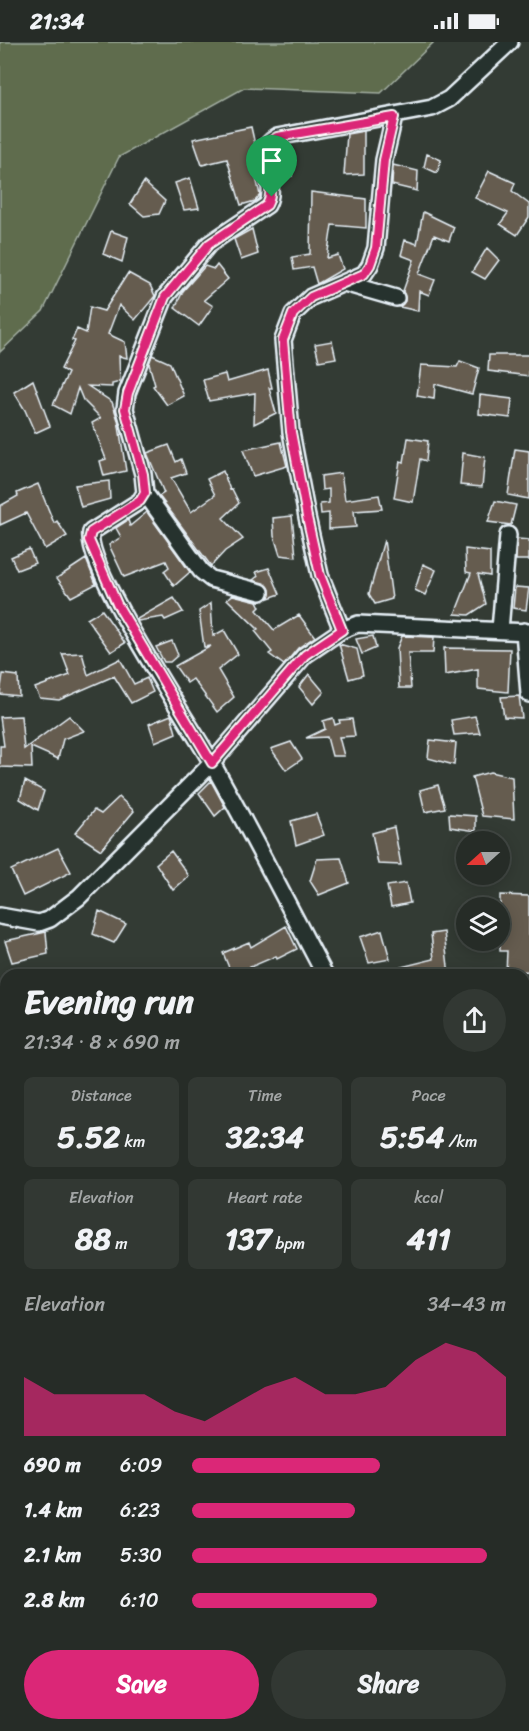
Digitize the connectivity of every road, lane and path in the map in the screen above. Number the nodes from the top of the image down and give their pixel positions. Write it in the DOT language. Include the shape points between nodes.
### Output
graph roads {
  1 [pos="510,42"];
  2 [pos="394,117"];
  3 [pos="344,283"];
  4 [pos="396,298"];
  5 [pos="145,493"];
  6 [pos="508,535"];
  7 [pos="261,592"];
  8 [pos="342,630"];
  9 [pos="500,630"];
  10 [pos="526,632"];
  11 [pos="529,694"];
  12 [pos="212,763"];
  13 [pos="0,916"];
  14 [pos="322,969"];
  1 -- 2 [label="street" via="450,99 432,108"];
  2 -- 3 [label="street" via="384,160 376,248 364,274"];
  2 -- 5 [label="street" via="277,137 267,143 263,150 272,197 267,205 209,244 165,297 128,393 126,420"];
  3 -- 4 [label="street"];
  3 -- 8 [label="street" via="311,297 293,314 283,340 291,432 307,517 320,575"];
  5 -- 7 [label="street" via="201,571 211,579"];
  5 -- 12 [label="street" via="140,501 91,532 89,540 117,604"];
  6 -- 9 [label="street"];
  8 -- 9 [label="street" via="358,624"];
  8 -- 12 [label="street" via="305,655"];
  9 -- 10 [label="street"];
  10 -- 11 [label="street"];
  12 -- 13 [label="street" via="79,897 50,919 28,923"];
  12 -- 14 [label="street"];
}
